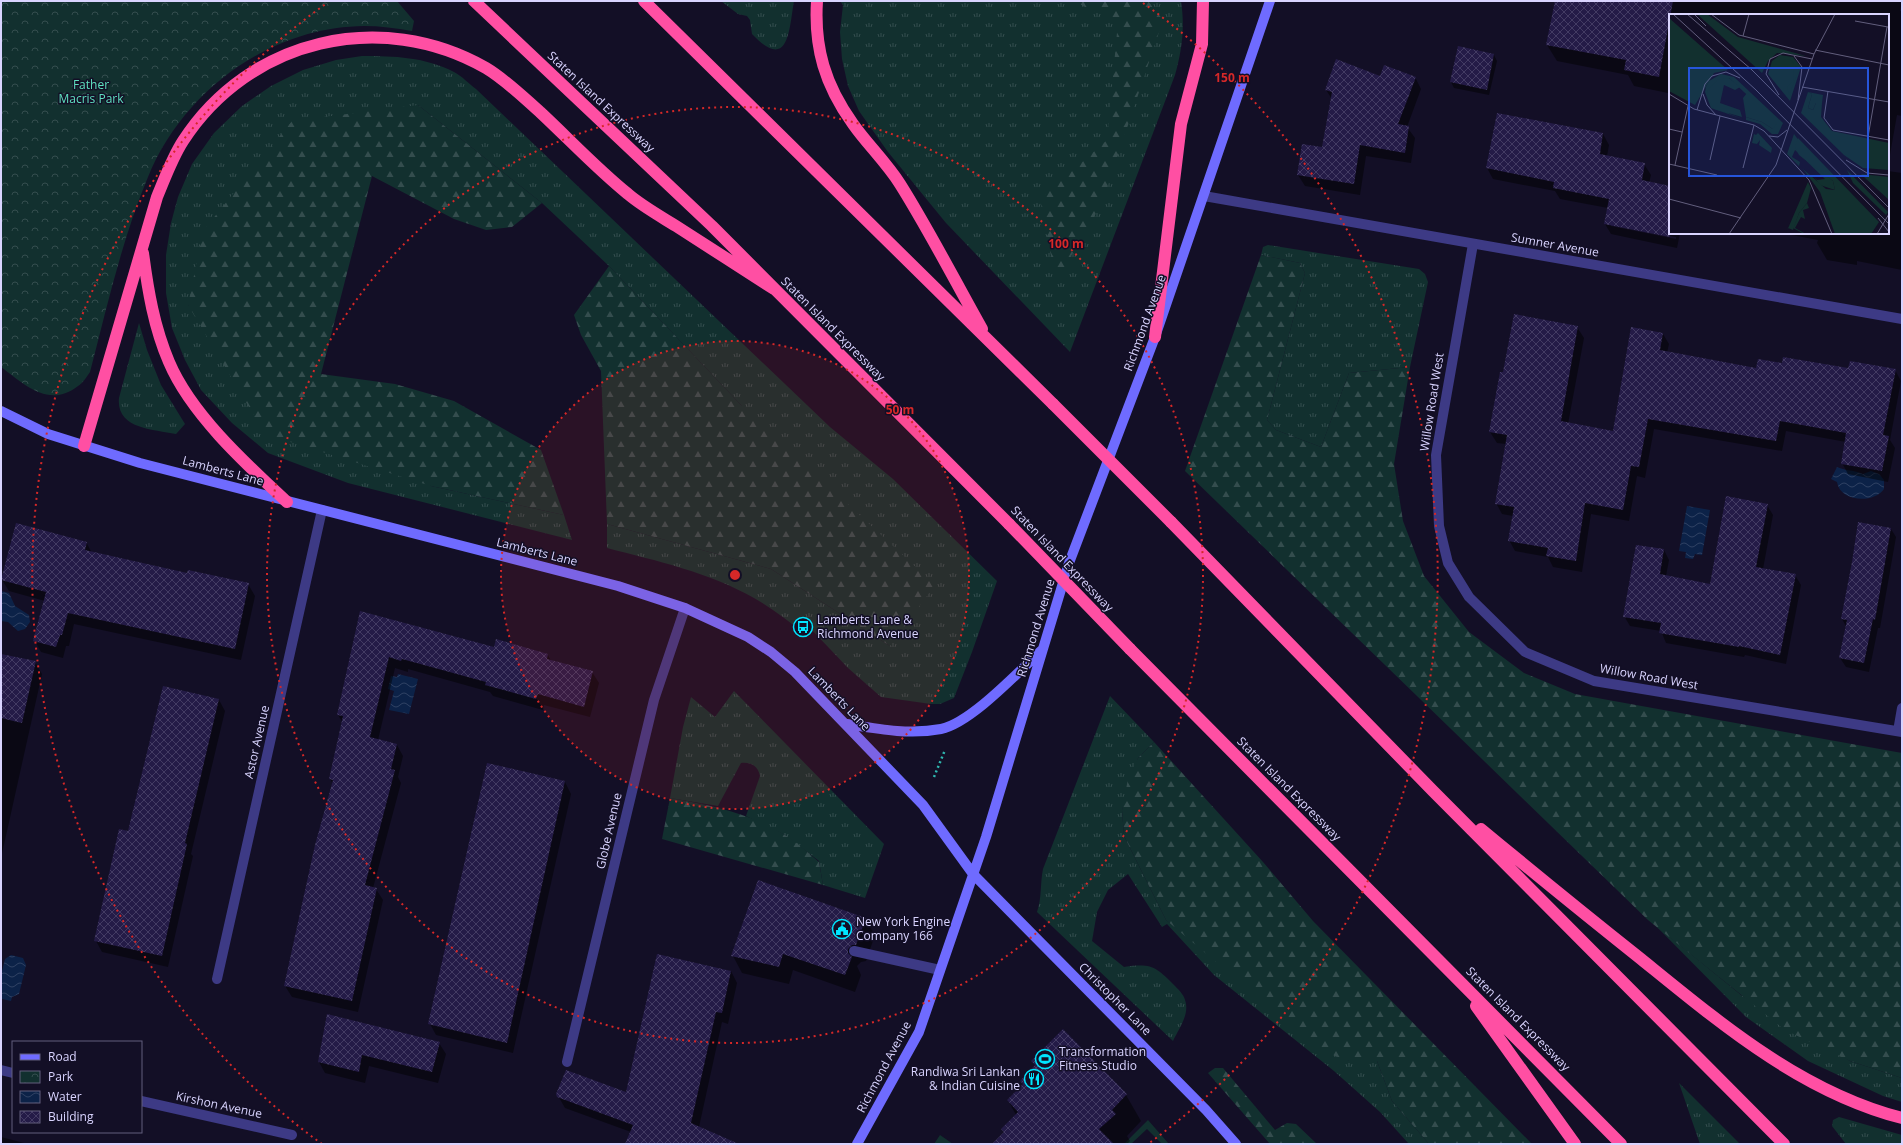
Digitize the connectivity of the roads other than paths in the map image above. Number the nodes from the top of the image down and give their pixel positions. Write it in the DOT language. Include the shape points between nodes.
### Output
graph roads {
  1 [pos="474,1"];
  2 [pos="644,1"];
  3 [pos="817,1"];
  4 [pos="1204,1"];
  5 [pos="1270,1"];
  6 [pos="1204,196"];
  7 [pos="1473,244"];
  8 [pos="142,248"];
  9 [pos="774,289"];
  10 [pos="1902,319"];
  11 [pos="1155,337"];
  12 [pos="988,341"];
  13 [pos="1,411"];
  14 [pos="84,446"];
  15 [pos="287,502"];
  16 [pos="322,510"];
  17 [pos="685,608"];
  18 [pos="1043,649"];
  19 [pos="1902,708"];
  20 [pos="847,724"];
  21 [pos="1900,731"];
  22 [pos="1433,791"];
  23 [pos="973,874"];
  24 [pos="854,951"];
  25 [pos="940,970"];
  26 [pos="1455,976"];
  27 [pos="217,979"];
  28 [pos="567,1062"];
  29 [pos="1,1070"];
  30 [pos="12,1073"];
  31 [pos="142,1101"];
  32 [pos="1902,1118"];
  33 [pos="292,1135"];
  34 [pos="857,1144"];
  35 [pos="1236,1144"];
  36 [pos="1575,1144"];
  37 [pos="1621,1144"];
  38 [pos="1784,1144"];
  1 -- 9 [label="highway, Staten Island Expressway" via="672,188"];
  2 -- 12 [label="highway"];
  3 -- 12 [label="highway" via="818,45 839,102 899,183"];
  4 -- 11 [label="highway" via="1202,44 1181,124"];
  5 -- 6 [label="main road, Richmond Avenue"];
  6 -- 7 [label="street, Sumner Avenue"];
  6 -- 11 [label="main road, Richmond Avenue"];
  7 -- 10 [label="street, Sumner Avenue"];
  7 -- 21 [label="street, Willow Road West" via="1436,455 1439,526 1448,564 1469,597 1525,652 1594,681"];
  8 -- 9 [label="highway" via="168,169 182,142 207,111 239,81 265,64 312,45 338,39 387,38 444,48 487,69 510,85 629,195"];
  8 -- 14 [label="highway"];
  8 -- 15 [label="highway" via="151,308 159,336 184,390 225,442"];
  9 -- 26 [label="highway, Staten Island Expressway, bridge"];
  11 -- 18 [label="main road, Richmond Avenue" via="1069,564"];
  12 -- 22 [label="highway, bridge" via="1171,522"];
  13 -- 14 [label="main road, Lamberts Lane" via="48,434"];
  14 -- 15 [label="main road, Lamberts Lane"];
  15 -- 16 [label="main road, Lamberts Lane"];
  16 -- 17 [label="main road, Lamberts Lane" via="597,580"];
  16 -- 27 [label="street, Astor Avenue"];
  17 -- 20 [label="main road, Lamberts Lane" via="748,637 772,652"];
  17 -- 28 [label="street, Globe Avenue" via="654,700"];
  18 -- 20 [label="main road" via="966,719 946,727 919,732 896,732"];
  18 -- 23 [label="main road, Richmond Avenue"];
  19 -- 21 [label="street"];
  20 -- 23 [label="main road, Lamberts Lane" via="923,805"];
  22 -- 32 [label="highway" via="1762,1053 1826,1089"];
  22 -- 38 [label="highway"];
  23 -- 25 [label="main road, Richmond Avenue"];
  23 -- 35 [label="main road, Christopher Lane" via="1200,1104"];
  24 -- 25 [label="street"];
  25 -- 34 [label="main road, Richmond Avenue" via="919,1032"];
  26 -- 36 [label="highway"];
  26 -- 37 [label="highway, Staten Island Expressway"];
  29 -- 30 [label="street"];
  31 -- 33 [label="street, Kirshon Avenue"];
}
